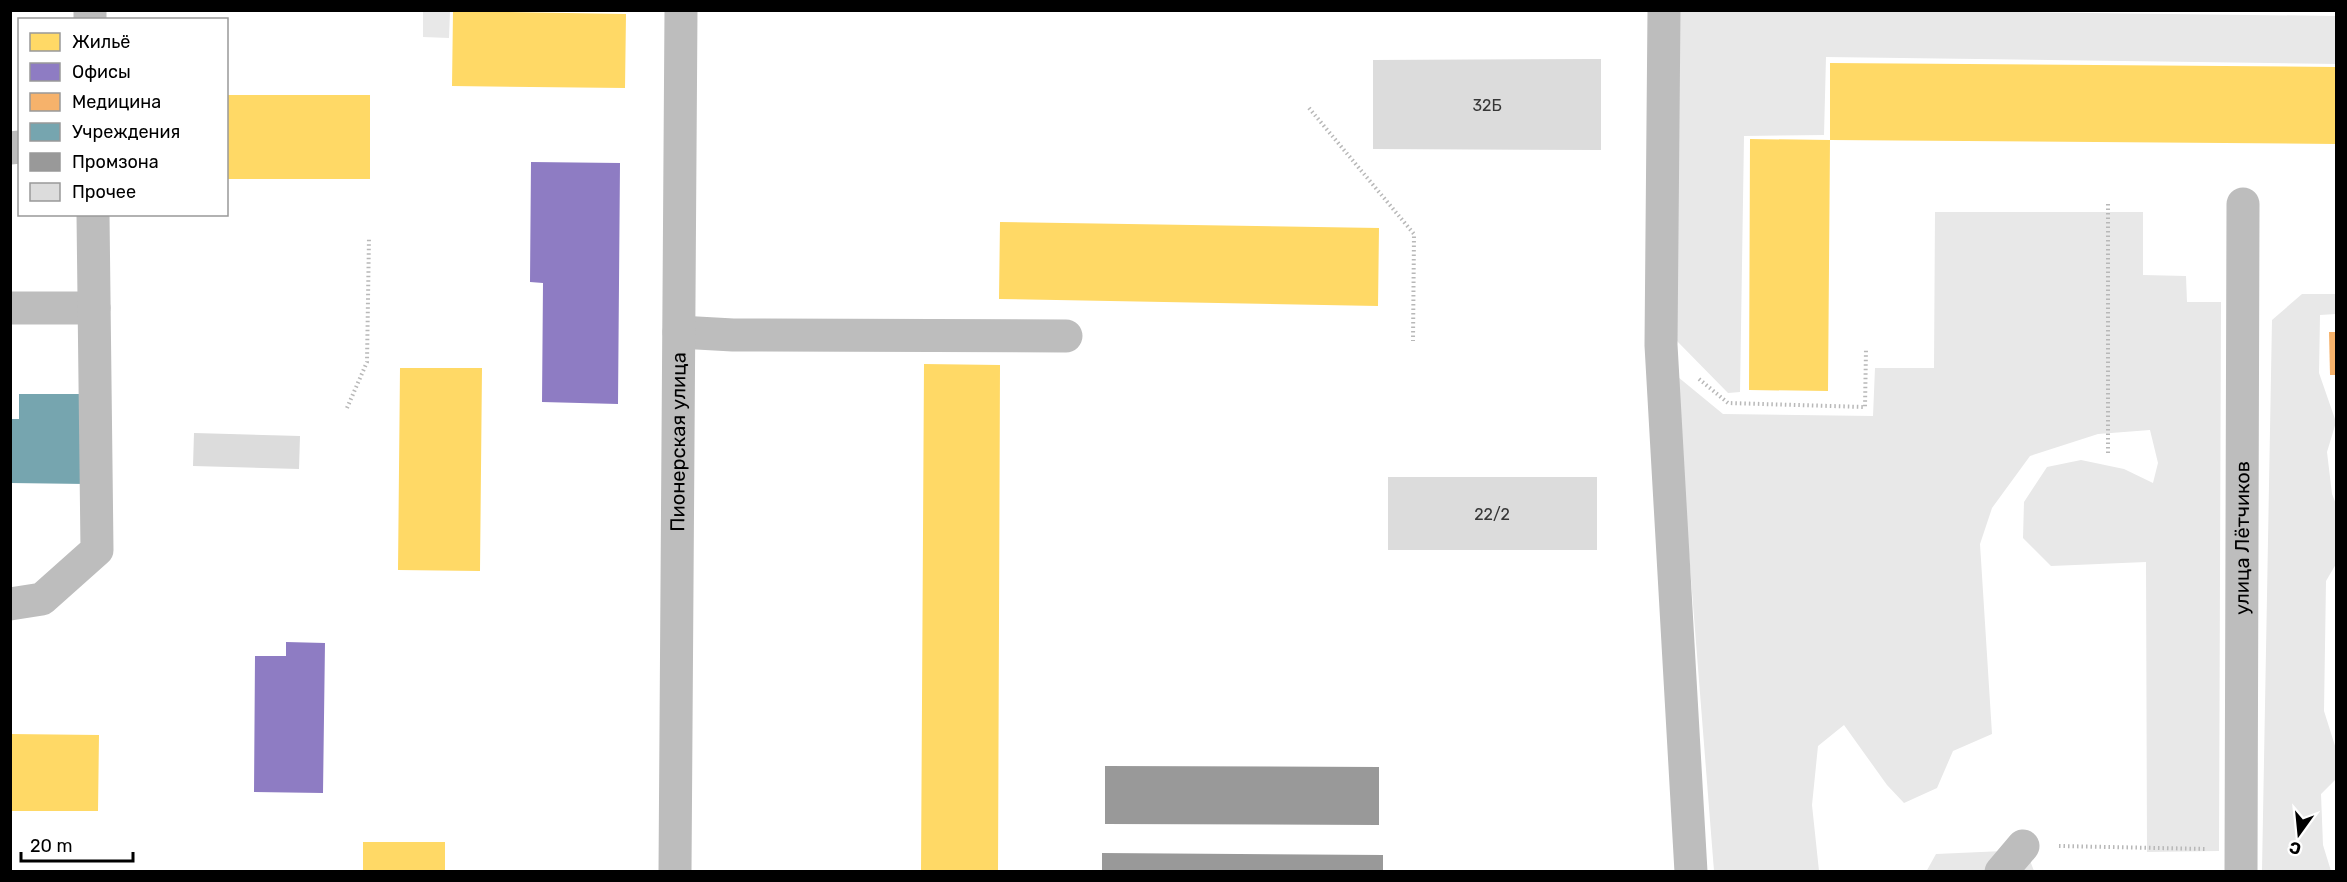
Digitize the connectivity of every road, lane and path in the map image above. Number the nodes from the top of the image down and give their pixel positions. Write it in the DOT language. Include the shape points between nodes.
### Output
graph roads {
  1 [pos="681,10"];
  2 [pos="1664,10"];
  3 [pos="1309,108"];
  4 [pos="2109,203"];
  5 [pos="2243,204"];
  6 [pos="93,216"];
  7 [pos="369,237"];
  8 [pos="10,308"];
  9 [pos="94,308"];
  10 [pos="679,332"];
  11 [pos="1066,336"];
  12 [pos="1413,341"];
  13 [pos="1660,345"];
  14 [pos="1866,349"];
  15 [pos="347,408"];
  16 [pos="2108,453"];
  17 [pos="10,604"];
  18 [pos="2023,846"];
  19 [pos="2241,861"];
  20 [pos="675,872"];
  21 [pos="1691,872"];
  22 [pos="2001,872"];
  1 -- 10 [label="street, Пионерская улица"];
  2 -- 13 [label="street"];
  3 -- 12 [label="path" via="1414,234"];
  4 -- 16 [label="path"];
  5 -- 19 [label="street, улица Лётчиков"];
  6 -- 9 [label="street"];
  7 -- 15 [label="path" via="367,362"];
  8 -- 9 [label="street"];
  9 -- 17 [label="street" via="97,550 42,599"];
  10 -- 11 [label="street"];
  10 -- 20 [label="street, Пионерская улица"];
  13 -- 14 [label="path" via="1728,403 1865,407"];
  13 -- 21 [label="street"];
  18 -- 19 [label="path"];
  18 -- 22 [label="street"];
}
